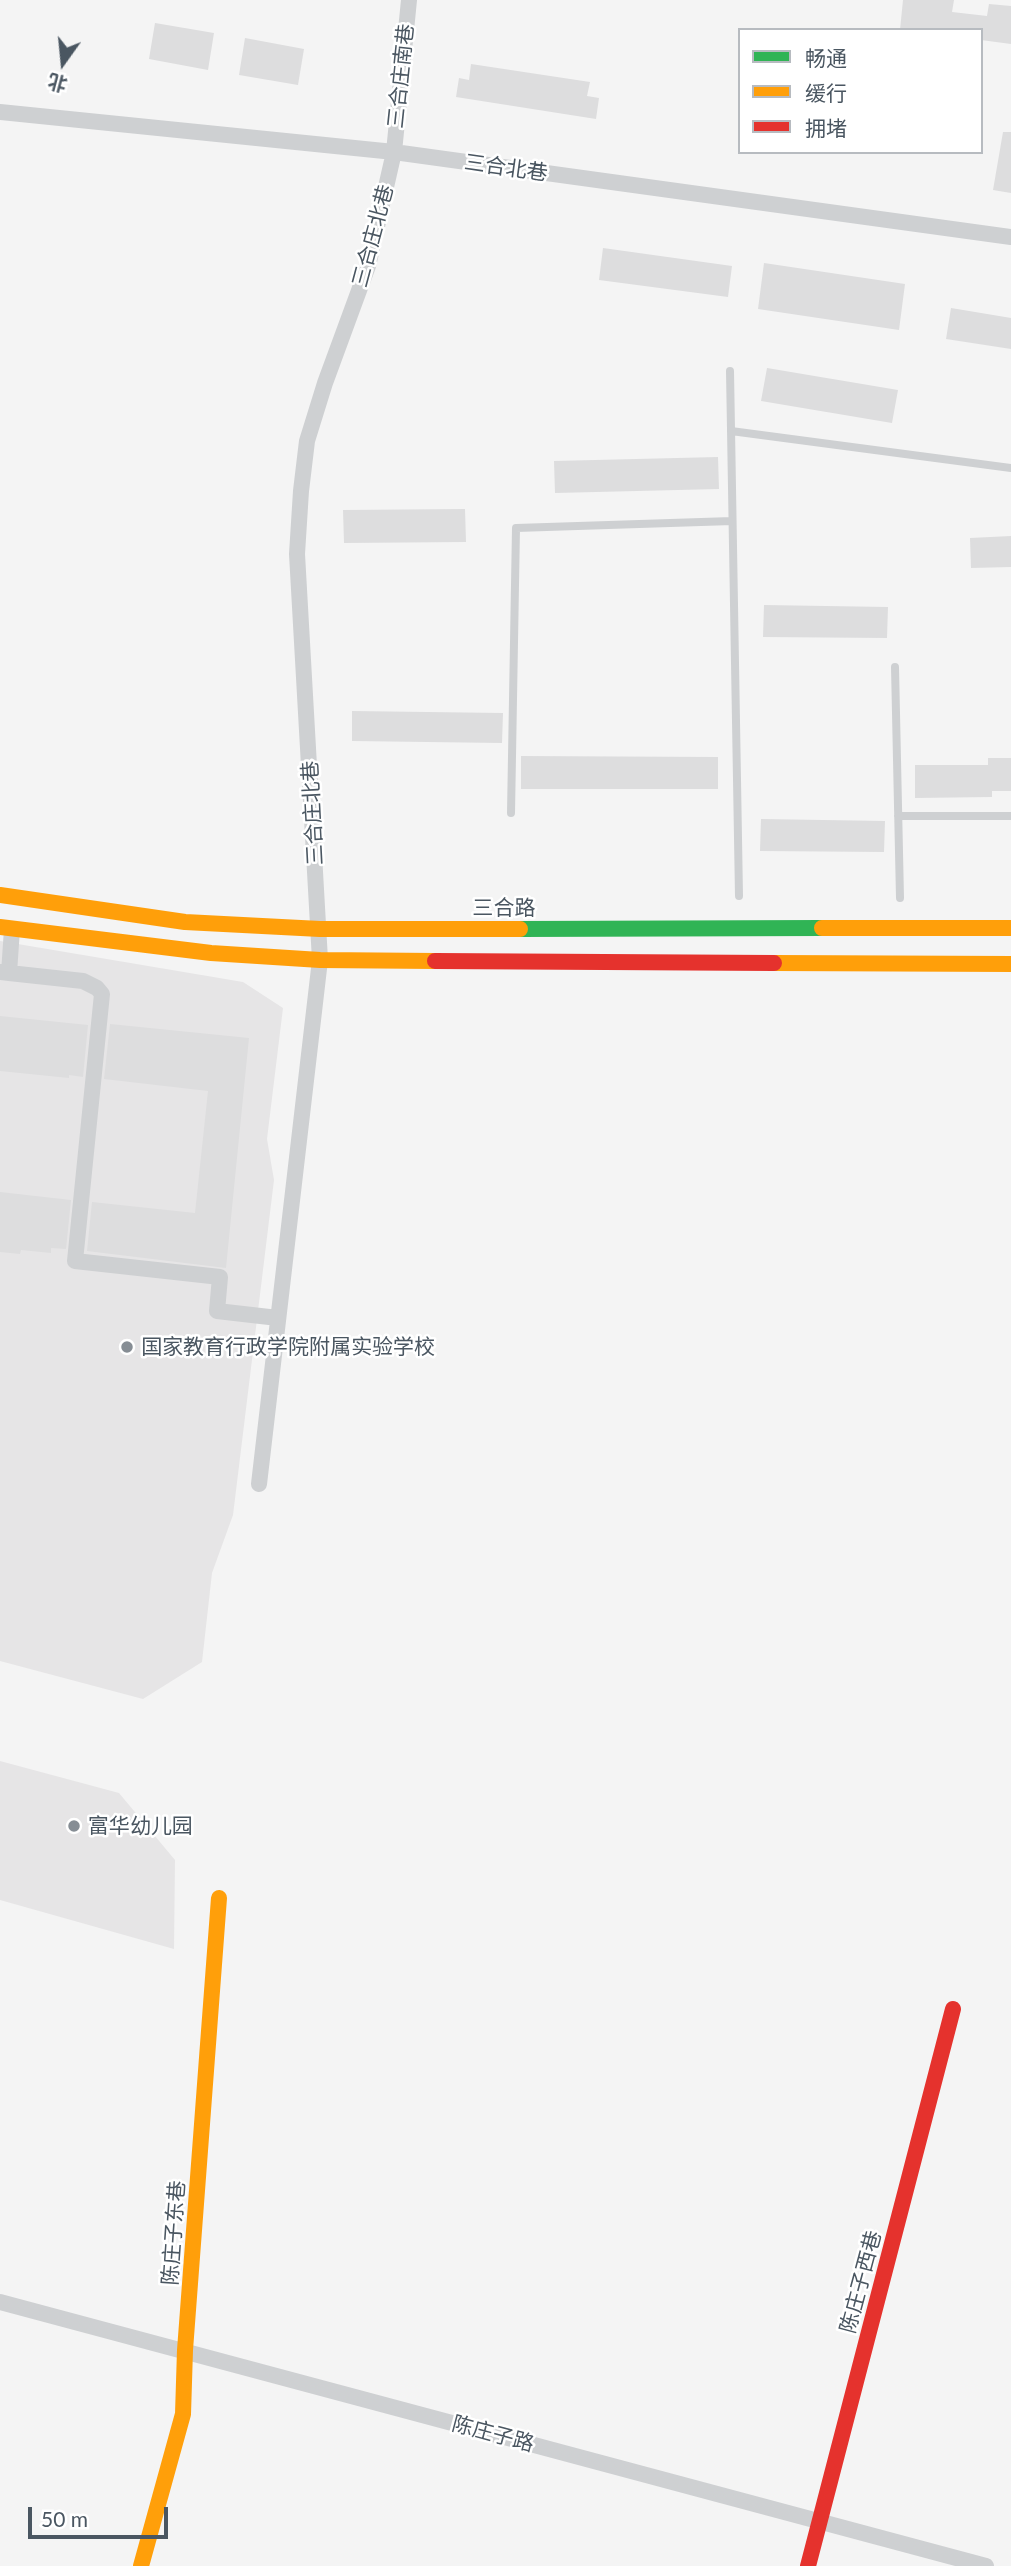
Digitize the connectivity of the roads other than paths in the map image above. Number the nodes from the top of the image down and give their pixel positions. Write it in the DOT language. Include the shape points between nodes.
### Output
graph roads {
  1 [pos="409,0"];
  2 [pos="0,113"];
  3 [pos="394,152"];
  4 [pos="1011,237"];
  5 [pos="730,371"];
  6 [pos="731,431"];
  7 [pos="1011,468"];
  8 [pos="732,521"];
  9 [pos="895,667"];
  10 [pos="511,813"];
  11 [pos="898,816"];
  12 [pos="1011,816"];
  13 [pos="0,895"];
  14 [pos="739,896"];
  15 [pos="900,898"];
  16 [pos="6,928"];
  17 [pos="1011,928"];
  18 [pos="320,929"];
  19 [pos="320,960"];
  20 [pos="1011,964"];
  21 [pos="4,973"];
  22 [pos="278,1318"];
  23 [pos="259,1484"];
  24 [pos="219,1898"];
  25 [pos="953,2009"];
  26 [pos="0,2302"];
  27 [pos="185,2350"];
  28 [pos="820,2522"];
  29 [pos="141,2566"];
  30 [pos="808,2566"];
  31 [pos="986,2566"];
  1 -- 3 [label="street, 三合庄南巷"];
  2 -- 3 [label="street, 三合北巷"];
  3 -- 4 [label="street, 三合北巷"];
  3 -- 18 [label="street, 三合庄北巷" via="369,266 307,441 301,491 297,554"];
  5 -- 6 [label="lane"];
  6 -- 7 [label="lane"];
  6 -- 8 [label="lane"];
  8 -- 10 [label="lane" via="516,528"];
  8 -- 14 [label="lane"];
  9 -- 11 [label="lane"];
  11 -- 12 [label="lane"];
  11 -- 15 [label="lane"];
  13 -- 18 [label="street, 三合路" via="185,922"];
  16 -- 19 [label="street" via="211,953"];
  16 -- 21 [label="street"];
  17 -- 18 [label="street, 三合路"];
  18 -- 19 [label="street, 三合庄北巷"];
  19 -- 20 [label="street"];
  19 -- 22 [label="street, 三合庄北巷"];
  21 -- 22 [label="street" via="83,981 102,995 75,1261 219,1277 217,1311"];
  22 -- 23 [label="street, 三合庄北巷"];
  24 -- 27 [label="street, 陈庄子东巷"];
  25 -- 28 [label="street, 陈庄子西巷"];
  26 -- 27 [label="street, 陈庄子路"];
  27 -- 28 [label="street, 陈庄子路"];
  27 -- 29 [label="street, 陈庄子东巷" via="183,2414"];
  28 -- 30 [label="street, 陈庄子西巷"];
  28 -- 31 [label="street, 陈庄子路"];
}
